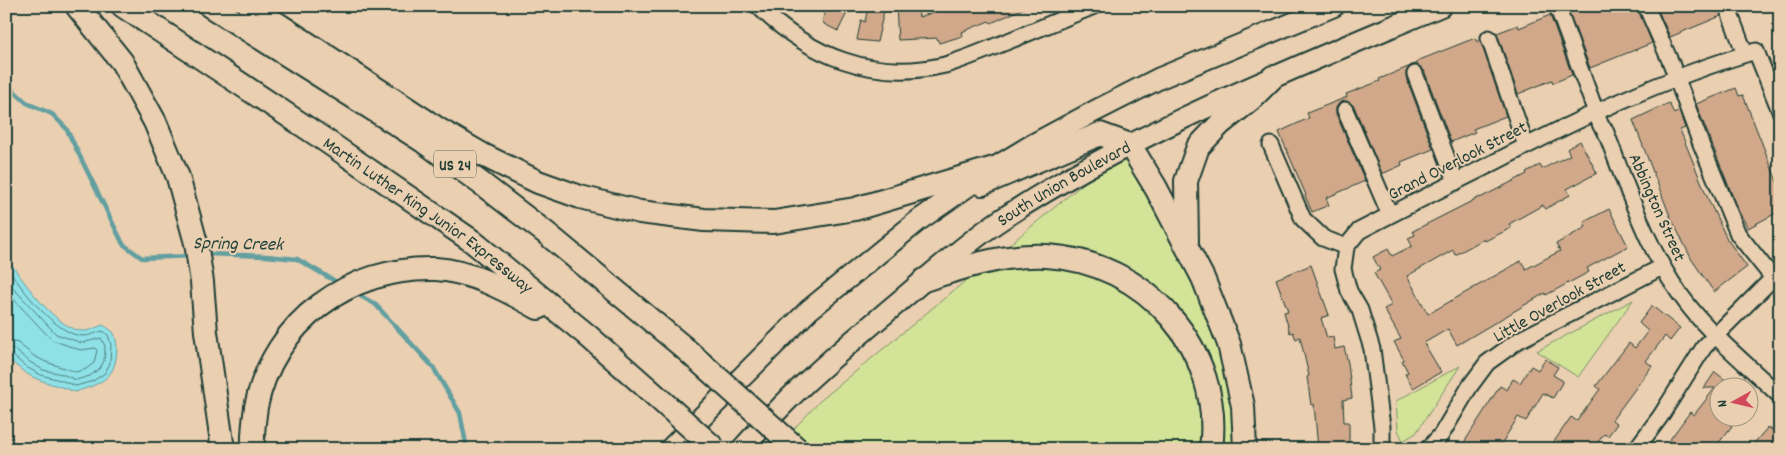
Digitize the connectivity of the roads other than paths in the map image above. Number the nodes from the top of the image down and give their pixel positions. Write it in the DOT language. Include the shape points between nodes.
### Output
graph roads {
  1 [pos="77,6"];
  2 [pos="123,6"];
  3 [pos="210,6"];
  4 [pos="250,6"];
  5 [pos="758,6"];
  6 [pos="1094,6"];
  7 [pos="1334,6"];
  8 [pos="1441,6"];
  9 [pos="1557,6"];
  10 [pos="1646,6"];
  11 [pos="1727,6"];
  12 [pos="1489,38"];
  13 [pos="1745,54"];
  14 [pos="1415,74"];
  15 [pos="1273,77"];
  16 [pos="1677,78"];
  17 [pos="1774,78"];
  18 [pos="1346,110"];
  19 [pos="1780,111"];
  20 [pos="1596,112"];
  21 [pos="1272,144"];
  22 [pos="1130,145"];
  23 [pos="1526,146"];
  24 [pos="994,168"];
  25 [pos="1456,182"];
  26 [pos="954,196"];
  27 [pos="1390,215"];
  28 [pos="1346,247"];
  29 [pos="1188,248"];
  30 [pos="1662,267"];
  31 [pos="1776,274"];
  32 [pos="924,280"];
  33 [pos="587,335"];
  34 [pos="1716,335"];
  35 [pos="1780,396"];
  36 [pos="223,449"];
  37 [pos="253,449"];
  38 [pos="670,449"];
  39 [pos="715,449"];
  40 [pos="742,449"];
  41 [pos="797,449"];
  42 [pos="1211,449"];
  43 [pos="1245,449"];
  44 [pos="1382,449"];
  45 [pos="1428,449"];
  46 [pos="1636,449"];
  1 -- 36 [label="highway" via="122,62 155,122 187,205 202,282"];
  2 -- 33 [label="highway, Martin Luther King Junior Expressway" via="472,241"];
  3 -- 41 [label="highway, US 24, bridge" via="423,141 482,184 682,346"];
  4 -- 24 [label="highway" via="438,129 483,154 538,182 580,198 640,212 704,220 774,222 855,209"];
  5 -- 6 [label="street" via="776,24 817,50 858,65 904,69 931,67 966,58"];
  7 -- 24 [label="main road" via="1160,78"];
  8 -- 15 [label="main road, South Union Boulevard"];
  9 -- 20 [label="street, Abbington Street"];
  10 -- 16 [label="street"];
  11 -- 13 [label="street"];
  12 -- 23 [label="street"];
  13 -- 16 [label="street, Grand Overlook Street"];
  13 -- 17 [label="street" via="1756,51"];
  14 -- 25 [label="street"];
  15 -- 22 [label="main road, South Union Boulevard"];
  15 -- 29 [label="highway" via="1198,147 1186,181"];
  16 -- 20 [label="street, Grand Overlook Street"];
  16 -- 31 [label="street" via="1738,234"];
  17 -- 19 [label="street"];
  18 -- 27 [label="street"];
  20 -- 23 [label="street, Grand Overlook Street"];
  20 -- 30 [label="street, Abbington Street"];
  21 -- 28 [label="street" via="1303,219 1322,238"];
  22 -- 26 [label="highway" via="1100,134"];
  22 -- 29 [label="highway"];
  22 -- 32 [label="main road, South Union Boulevard" via="998,222 963,246"];
  23 -- 25 [label="street, Grand Overlook Street"];
  24 -- 26 [label="main road"];
  25 -- 27 [label="street, Grand Overlook Street"];
  26 -- 38 [label="main road" via="919,220 809,310"];
  27 -- 28 [label="street, Grand Overlook Street" via="1359,231"];
  28 -- 44 [label="street" via="1343,269 1372,349"];
  29 -- 43 [label="highway" via="1204,278 1229,344 1243,406"];
  30 -- 34 [label="street, Abbington Street" via="1688,305"];
  30 -- 45 [label="street, Little Overlook Street" via="1519,340 1487,364 1441,435"];
  31 -- 34 [label="street"];
  32 -- 40 [label="main road, South Union Boulevard" via="796,392"];
  32 -- 42 [label="highway" via="976,263 1046,256 1092,264 1135,284 1166,311 1191,346 1208,392 1212,415"];
  33 -- 37 [label="highway" via="505,290 437,269 393,272 356,284 306,316 280,348 259,392"];
  33 -- 39 [label="highway, Martin Luther King Junior Expressway, bridge"];
  34 -- 35 [label="street, Abbington Street"];
  34 -- 46 [label="street" via="1704,347"];
}
